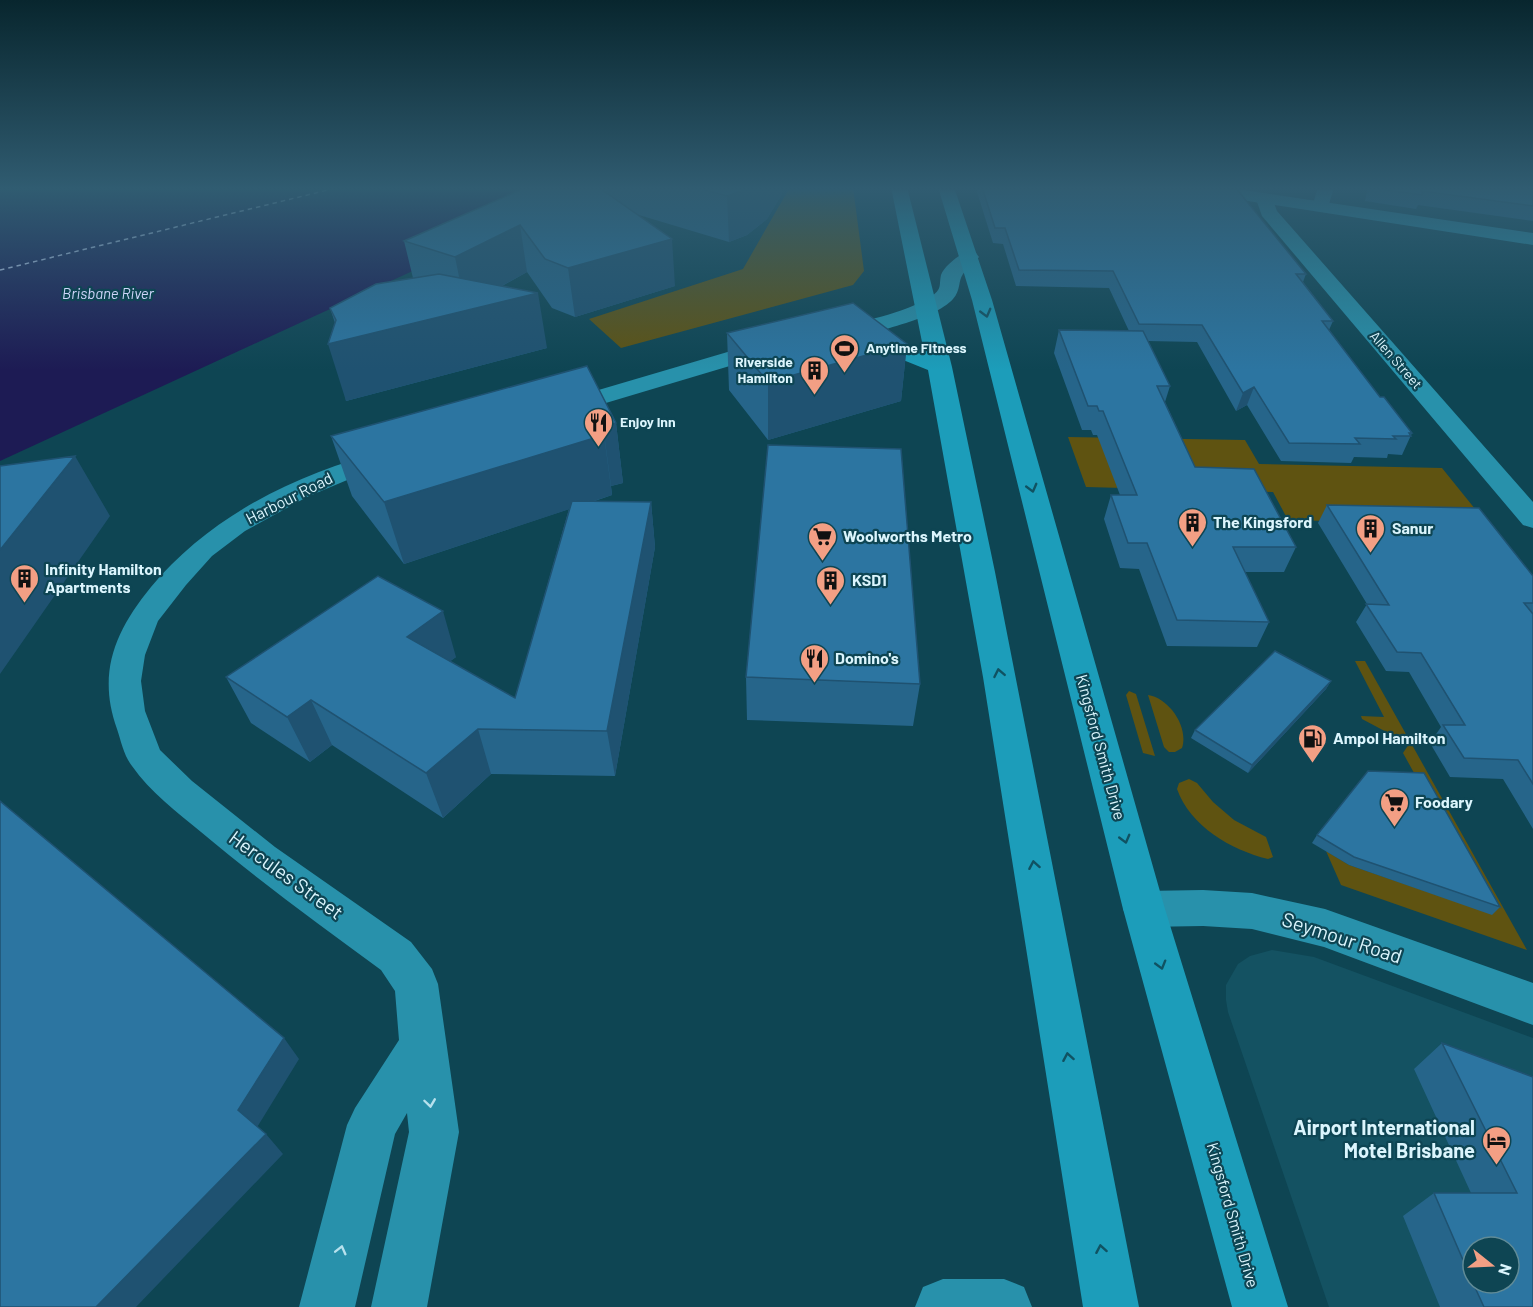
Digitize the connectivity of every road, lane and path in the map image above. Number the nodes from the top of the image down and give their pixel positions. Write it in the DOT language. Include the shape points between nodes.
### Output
graph roads {
  1 [pos="913,248"];
  2 [pos="966,248"];
  3 [pos="1299,248"];
  4 [pos="969,257"];
  5 [pos="925,298"];
  6 [pos="839,333"];
  7 [pos="784,342"];
  8 [pos="940,367"];
  9 [pos="537,415"];
  10 [pos="412,452"];
  11 [pos="1533,519"];
  12 [pos="128,711"];
  13 [pos="1144,909"];
  14 [pos="1533,1004"];
  15 [pos="422,1046"];
  16 [pos="327,1307"];
  17 [pos="399,1307"];
  18 [pos="943,1307"];
  19 [pos="1004,1307"];
  20 [pos="1111,1307"];
  21 [pos="1260,1307"];
  1 -- 5 [label="highway"];
  2 -- 4 [label="highway, Kingsford Smith Drive"];
  3 -- 11 [label="street, Allen Street"];
  4 -- 5 [label="street" via="951,275 946,295"];
  4 -- 13 [label="highway, Kingsford Smith Drive, one-way"];
  5 -- 6 [label="street"];
  5 -- 6 [label="street" via="910,297 815,331"];
  5 -- 8 [label="highway"];
  6 -- 8 [label="highway" via="875,339"];
  7 -- 9 [label="street"];
  20 -- 8 [label="highway, one-way" via="1033,855"];
  10 -- 12 [label="street, Harbour Road" via="297,490 202,550 143,618 128,654 124,681"];
  12 -- 15 [label="street, Hercules Street" via="146,757 179,792 261,860 396,956 416,984"];
  13 -- 14 [label="street, Seymour Road" via="1252,911 1325,928"];
  13 -- 21 [label="highway, Kingsford Smith Drive, one-way"];
  16 -- 15 [label="street, one-way" via="372,1125"];
  15 -- 17 [label="street, Hercules Street, one-way" via="434,1132"];
  18 -- 19 [label="street"];
}
